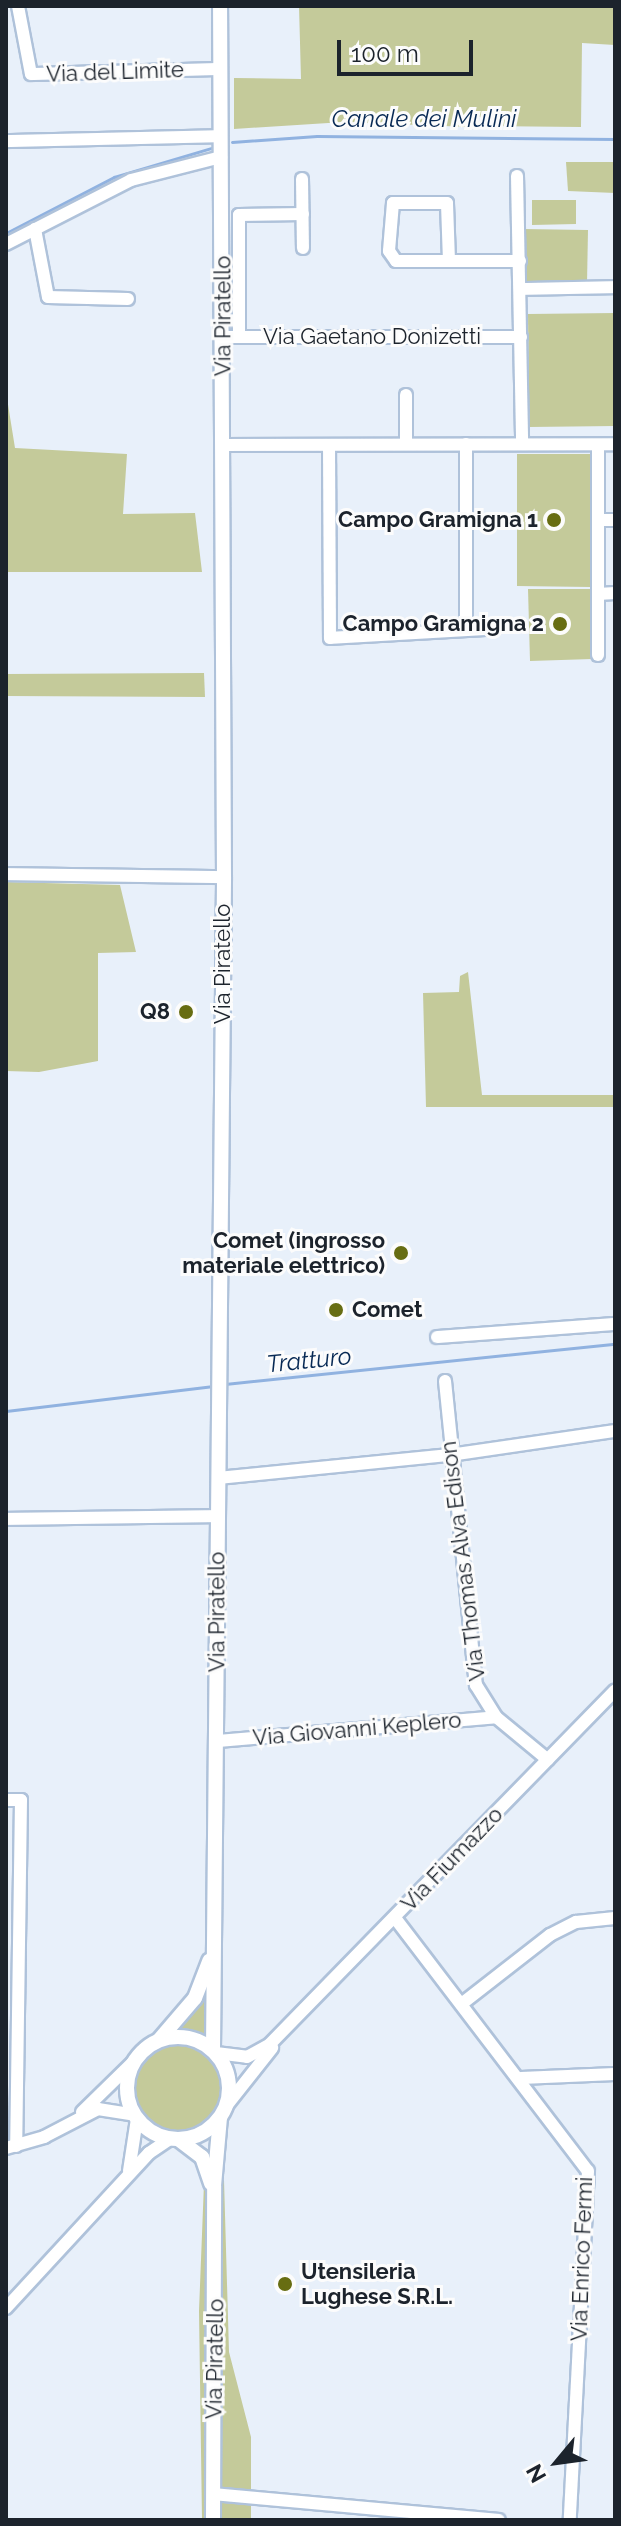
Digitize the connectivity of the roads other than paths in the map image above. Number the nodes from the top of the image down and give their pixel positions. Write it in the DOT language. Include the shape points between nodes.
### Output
graph roads {
  1 [pos="18,6"];
  2 [pos="220,6"];
  3 [pos="221,69"];
  4 [pos="221,136"];
  5 [pos="6,141"];
  6 [pos="221,157"];
  7 [pos="517,176"];
  8 [pos="302,179"];
  9 [pos="303,214"];
  10 [pos="35,229"];
  11 [pos="6,244"];
  12 [pos="303,248"];
  13 [pos="449,261"];
  14 [pos="520,261"];
  15 [pos="615,287"];
  16 [pos="521,289"];
  17 [pos="128,299"];
  18 [pos="223,337"];
  19 [pos="239,337"];
  20 [pos="521,337"];
  21 [pos="406,395"];
  22 [pos="406,444"];
  23 [pos="466,444"];
  24 [pos="522,444"];
  25 [pos="615,444"];
  26 [pos="223,445"];
  27 [pos="329,445"];
  28 [pos="598,445"];
  29 [pos="598,520"];
  30 [pos="615,520"];
  31 [pos="615,593"];
  32 [pos="598,594"];
  33 [pos="488,629"];
  34 [pos="466,630"];
  35 [pos="598,655"];
  36 [pos="6,874"];
  37 [pos="224,877"];
  38 [pos="615,1324"];
  39 [pos="437,1337"];
  40 [pos="445,1381"];
  41 [pos="615,1431"];
  42 [pos="450,1455"];
  43 [pos="218,1478"];
  44 [pos="218,1516"];
  45 [pos="6,1519"];
  46 [pos="615,1690"];
  47 [pos="496,1717"];
  48 [pos="218,1741"];
  49 [pos="548,1760"];
  50 [pos="6,1800"];
  51 [pos="395,1918"];
  52 [pos="615,1918"];
  53 [pos="215,1921"];
  54 [pos="464,2002"];
  55 [pos="288,2028"];
  56 [pos="158,2040"];
  57 [pos="214,2051"];
  58 [pos="134,2061"];
  59 [pos="615,2074"];
  60 [pos="521,2078"];
  61 [pos="223,2112"];
  62 [pos="78,2116"];
  63 [pos="136,2117"];
  64 [pos="174,2139"];
  65 [pos="11,2147"];
  66 [pos="124,2186"];
  67 [pos="214,2199"];
  68 [pos="6,2308"];
  69 [pos="213,2494"];
  70 [pos="213,2520"];
  71 [pos="499,2520"];
  72 [pos="570,2520"];
  1 -- 3 [label="street, Via del Limite" via="31,74"];
  2 -- 3 [label="main road, Via Piratello"];
  3 -- 4 [label="main road, Via Piratello"];
  4 -- 5 [label="street"];
  4 -- 6 [label="main road, Via Piratello"];
  6 -- 10 [label="street" via="131,180"];
  6 -- 18 [label="main road, Via Piratello"];
  7 -- 14 [label="street"];
  8 -- 9 [label="street"];
  9 -- 12 [label="street"];
  9 -- 19 [label="street" via="239,215"];
  10 -- 11 [label="street"];
  10 -- 17 [label="street" via="48,297"];
  13 -- 13 [label="street" via="393,259 393,203 447,203"];
  13 -- 14 [label="street"];
  14 -- 16 [label="street"];
  15 -- 16 [label="street"];
  16 -- 20 [label="street"];
  18 -- 19 [label="street, Via Gaetano Donizetti"];
  18 -- 26 [label="main road, Via Piratello"];
  19 -- 20 [label="street, Via Gaetano Donizetti"];
  20 -- 24 [label="street"];
  21 -- 22 [label="street"];
  22 -- 23 [label="street"];
  22 -- 27 [label="street"];
  23 -- 24 [label="street"];
  23 -- 34 [label="street"];
  24 -- 28 [label="street"];
  25 -- 28 [label="street"];
  26 -- 27 [label="street"];
  26 -- 37 [label="main road, Via Piratello"];
  27 -- 34 [label="street" via="330,638"];
  28 -- 29 [label="street"];
  29 -- 30 [label="street"];
  29 -- 32 [label="street"];
  31 -- 32 [label="street"];
  32 -- 35 [label="street"];
  33 -- 34 [label="street"];
  36 -- 37 [label="street"];
  37 -- 43 [label="main road, Via Piratello"];
  38 -- 39 [label="street"];
  40 -- 42 [label="street, Via Thomas Alva Edison"];
  41 -- 42 [label="street"];
  42 -- 43 [label="street"];
  42 -- 47 [label="street, Via Thomas Alva Edison" via="476,1685"];
  43 -- 44 [label="main road, Via Piratello"];
  44 -- 45 [label="street"];
  44 -- 48 [label="main road, Via Piratello"];
  46 -- 49 [label="street, Via Fiumazzo"];
  47 -- 48 [label="street, Via Giovanni Keplero"];
  47 -- 49 [label="street, Via Thomas Alva Edison"];
  48 -- 53 [label="main road, Via Piratello"];
  49 -- 51 [label="street, Via Fiumazzo"];
  50 -- 65 [label="street" via="21,1800"];
  51 -- 54 [label="street, Via Enrico Fermi"];
  51 -- 55 [label="street, Via Fiumazzo"];
  52 -- 54 [label="street" via="576,1922 550,1935"];
  53 -- 56 [label="main road, Via Piratello" via="202,1986"];
  53 -- 57 [label="main road, Via Piratello"];
  54 -- 60 [label="street, Via Enrico Fermi"];
  55 -- 57 [label="street, Via Fiumazzo" via="252,2056"];
  55 -- 61 [label="street, Via Fiumazzo"];
  56 -- 57 [label="main road" via="181,2036"];
  56 -- 58 [label="main road"];
  57 -- 61 [label="main road" via="227,2072"];
  58 -- 62 [label="street"];
  58 -- 63 [label="main road" via="127,2092"];
  59 -- 60 [label="street"];
  60 -- 72 [label="street, Via Enrico Fermi" via="588,2171"];
  61 -- 64 [label="main road" via="206,2131"];
  61 -- 67 [label="main road, Via Piratello"];
  62 -- 63 [label="street" via="106,2108"];
  62 -- 65 [label="street" via="44,2137"];
  63 -- 64 [label="main road"];
  63 -- 66 [label="street" via="136,2151"];
  64 -- 66 [label="street" via="149,2153"];
  64 -- 67 [label="main road, Via Piratello" via="202,2157"];
  66 -- 68 [label="street"];
  67 -- 69 [label="main road, Via Piratello"];
  69 -- 70 [label="main road, Via Piratello"];
  69 -- 71 [label="street"];
}
